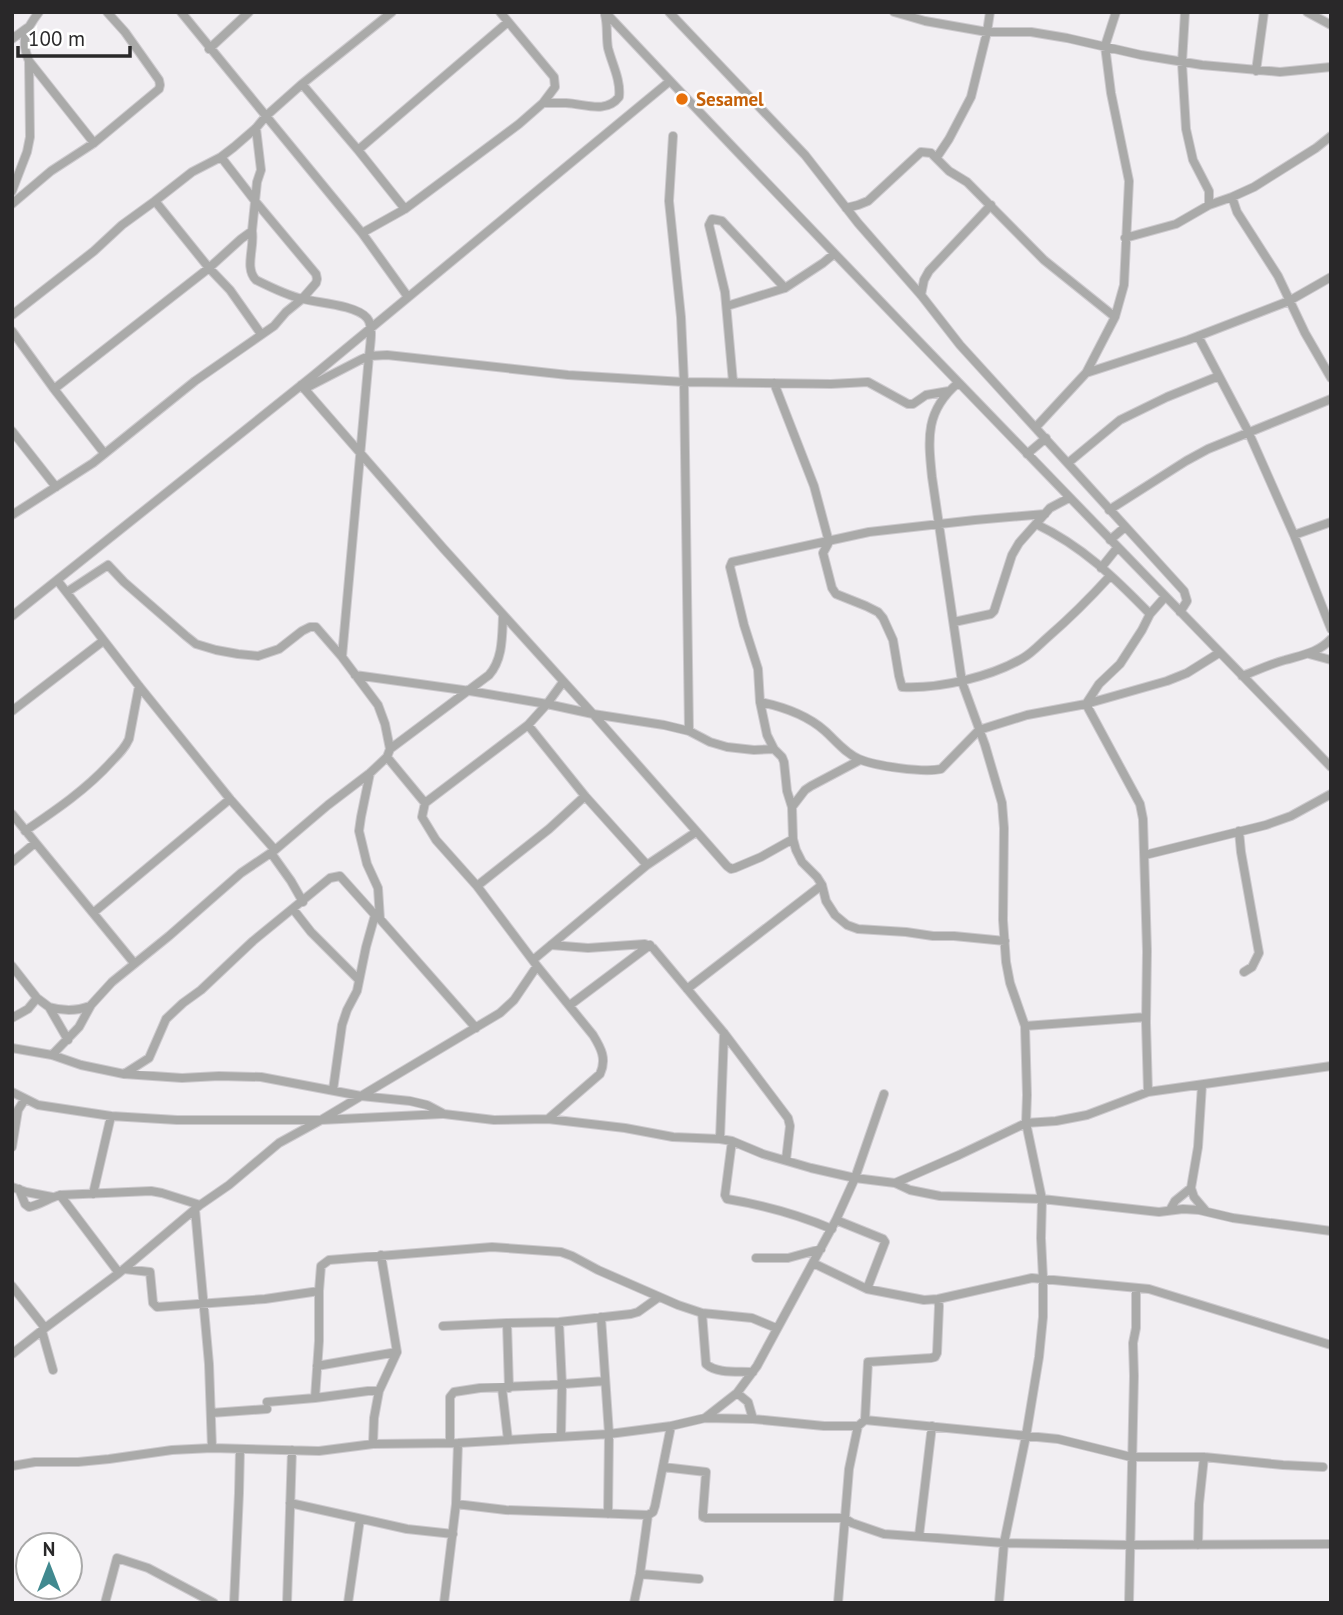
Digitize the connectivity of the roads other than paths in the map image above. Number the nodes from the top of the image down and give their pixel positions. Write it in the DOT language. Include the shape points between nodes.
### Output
graph roads {
  1 [pos="39,12"];
  2 [pos="107,12"];
  3 [pos="180,12"];
  4 [pos="249,12"];
  5 [pos="392,12"];
  6 [pos="500,12"];
  7 [pos="604,12"];
  8 [pos="669,12"];
  9 [pos="894,12"];
  10 [pos="990,12"];
  11 [pos="1116,12"];
  12 [pos="1185,12"];
  13 [pos="1264,12"];
  14 [pos="1307,12"];
  15 [pos="508,22"];
  16 [pos="1331,25"];
  17 [pos="27,27"];
  18 [pos="987,32"];
  19 [pos="12,38"];
  20 [pos="1105,46"];
  21 [pos="209,48"];
  22 [pos="29,61"];
  23 [pos="1182,62"];
  24 [pos="1331,67"];
  25 [pos="1255,71"];
  26 [pos="670,81"];
  27 [pos="302,84"];
  28 [pos="543,103"];
  29 [pos="266,116"];
  30 [pos="256,128"];
  31 [pos="673,136"];
  32 [pos="1331,136"];
  33 [pos="94,143"];
  34 [pos="358,150"];
  35 [pos="221,157"];
  36 [pos="937,157"];
  37 [pos="12,191"];
  38 [pos="1232,197"];
  39 [pos="155,201"];
  40 [pos="255,201"];
  41 [pos="13,203"];
  42 [pos="991,205"];
  43 [pos="1209,205"];
  44 [pos="846,208"];
  45 [pos="405,209"];
  46 [pos="252,231"];
  47 [pos="362,233"];
  48 [pos="1125,238"];
  49 [pos="834,254"];
  50 [pos="209,268"];
  51 [pos="1331,277"];
  52 [pos="785,288"];
  53 [pos="921,295"];
  54 [pos="408,297"];
  55 [pos="302,299"];
  56 [pos="1289,300"];
  57 [pos="727,306"];
  58 [pos="12,315"];
  59 [pos="1115,317"];
  60 [pos="370,327"];
  61 [pos="12,331"];
  62 [pos="261,334"];
  63 [pos="1198,336"];
  64 [pos="369,356"];
  65 [pos="1086,373"];
  66 [pos="1219,376"];
  67 [pos="1331,378"];
  68 [pos="684,382"];
  69 [pos="733,383"];
  70 [pos="774,383"];
  71 [pos="958,383"];
  72 [pos="302,387"];
  73 [pos="54,389"];
  74 [pos="949,391"];
  75 [pos="1331,399"];
  76 [pos="1036,427"];
  77 [pos="12,431"];
  78 [pos="1248,431"];
  79 [pos="1046,438"];
  80 [pos="104,453"];
  81 [pos="359,453"];
  82 [pos="1027,454"];
  83 [pos="1068,463"];
  84 [pos="56,487"];
  85 [pos="1069,498"];
  86 [pos="1110,510"];
  87 [pos="1045,514"];
  88 [pos="12,515"];
  89 [pos="1331,522"];
  90 [pos="940,524"];
  91 [pos="1036,524"];
  92 [pos="1125,527"];
  93 [pos="1294,535"];
  94 [pos="1110,540"];
  95 [pos="829,542"];
  96 [pos="1117,548"];
  97 [pos="1101,568"];
  98 [pos="1110,576"];
  99 [pos="57,580"];
  100 [pos="67,592"];
  101 [pos="1165,597"];
  102 [pos="1180,612"];
  103 [pos="1150,614"];
  104 [pos="12,616"];
  105 [pos="503,616"];
  106 [pos="954,622"];
  107 [pos="1331,628"];
  108 [pos="1331,639"];
  109 [pos="103,641"];
  110 [pos="1219,653"];
  111 [pos="1309,654"];
  112 [pos="342,657"];
  113 [pos="1331,660"];
  114 [pos="355,676"];
  115 [pos="1241,676"];
  116 [pos="962,681"];
  117 [pos="563,682"];
  118 [pos="139,686"];
  119 [pos="470,691"];
  120 [pos="760,702"];
  121 [pos="547,704"];
  122 [pos="1086,704"];
  123 [pos="12,711"];
  124 [pos="593,715"];
  125 [pos="528,725"];
  126 [pos="979,730"];
  127 [pos="688,732"];
  128 [pos="774,750"];
  129 [pos="389,753"];
  130 [pos="860,760"];
  131 [pos="1331,767"];
  132 [pos="370,773"];
  133 [pos="1331,794"];
  134 [pos="585,796"];
  135 [pos="230,799"];
  136 [pos="425,803"];
  137 [pos="792,807"];
  138 [pos="12,814"];
  139 [pos="25,831"];
  140 [pos="1239,831"];
  141 [pos="696,832"];
  142 [pos="793,839"];
  143 [pos="35,843"];
  144 [pos="273,851"];
  145 [pos="1145,855"];
  146 [pos="12,862"];
  147 [pos="647,866"];
  148 [pos="822,885"];
  149 [pos="477,886"];
  150 [pos="303,902"];
  151 [pos="293,909"];
  152 [pos="93,913"];
  153 [pos="377,917"];
  154 [pos="1005,941"];
  155 [pos="551,945"];
  156 [pos="650,945"];
  157 [pos="134,963"];
  158 [pos="535,963"];
  159 [pos="12,966"];
  160 [pos="1244,972"];
  161 [pos="359,980"];
  162 [pos="687,989"];
  163 [pos="37,998"];
  164 [pos="91,1005"];
  165 [pos="570,1005"];
  166 [pos="49,1007"];
  167 [pos="1146,1017"];
  168 [pos="12,1018"];
  169 [pos="1025,1026"];
  170 [pos="476,1028"];
  171 [pos="724,1033"];
  172 [pos="68,1040"];
  173 [pos="12,1048"];
  174 [pos="52,1055"];
  175 [pos="1331,1066"];
  176 [pos="124,1074"];
  177 [pos="1202,1084"];
  178 [pos="333,1090"];
  179 [pos="12,1092"];
  180 [pos="1148,1092"];
  181 [pos="884,1094"];
  182 [pos="361,1096"];
  183 [pos="25,1099"];
  184 [pos="444,1114"];
  185 [pos="111,1116"];
  186 [pos="548,1119"];
  187 [pos="321,1121"];
  188 [pos="1026,1123"];
  189 [pos="720,1139"];
  190 [pos="732,1142"];
  191 [pos="12,1147"];
  192 [pos="786,1160"];
  193 [pos="855,1178"];
  194 [pos="895,1183"];
  195 [pos="15,1188"];
  196 [pos="1191,1188"];
  197 [pos="93,1194"];
  198 [pos="56,1196"];
  199 [pos="1042,1199"];
  200 [pos="197,1207"];
  201 [pos="1170,1210"];
  202 [pos="1210,1214"];
  203 [pos="836,1220"];
  204 [pos="832,1229"];
  205 [pos="1331,1231"];
  206 [pos="821,1249"];
  207 [pos="381,1255"];
  208 [pos="756,1258"];
  209 [pos="813,1263"];
  210 [pos="121,1271"];
  211 [pos="1043,1278"];
  212 [pos="12,1286"];
  213 [pos="1136,1288"];
  214 [pos="867,1289"];
  215 [pos="319,1291"];
  216 [pos="659,1297"];
  217 [pos="938,1299"];
  218 [pos="203,1305"];
  219 [pos="702,1313"];
  220 [pos="601,1317"];
  221 [pos="559,1322"];
  222 [pos="508,1323"];
  223 [pos="443,1326"];
  224 [pos="776,1328"];
  225 [pos="43,1329"];
  226 [pos="1331,1345"];
  227 [pos="397,1352"];
  228 [pos="12,1354"];
  229 [pos="317,1366"];
  230 [pos="52,1370"];
  231 [pos="753,1372"];
  232 [pos="605,1381"];
  233 [pos="562,1385"];
  234 [pos="505,1388"];
  235 [pos="379,1391"];
  236 [pos="737,1394"];
  237 [pos="315,1398"];
  238 [pos="211,1413"];
  239 [pos="705,1418"];
  240 [pos="753,1419"];
  241 [pos="862,1423"];
  242 [pos="671,1426"];
  243 [pos="932,1426"];
  244 [pos="609,1434"];
  245 [pos="561,1436"];
  246 [pos="1026,1436"];
  247 [pos="508,1440"];
  248 [pos="454,1443"];
  249 [pos="373,1444"];
  250 [pos="212,1448"];
  251 [pos="240,1449"];
  252 [pos="292,1450"];
  253 [pos="1131,1457"];
  254 [pos="1204,1457"];
  255 [pos="12,1466"];
  256 [pos="663,1467"];
  257 [pos="1323,1467"];
  258 [pos="290,1503"];
  259 [pos="456,1504"];
  260 [pos="608,1514"];
  261 [pos="648,1515"];
  262 [pos="844,1518"];
  263 [pos="360,1519"];
  264 [pos="453,1534"];
  265 [pos="919,1536"];
  266 [pos="1004,1543"];
  267 [pos="1331,1544"];
  268 [pos="1130,1545"];
  269 [pos="1198,1545"];
  270 [pos="640,1574"];
  271 [pos="699,1579"];
  272 [pos="105,1603"];
  273 [pos="214,1603"];
  274 [pos="233,1603"];
  275 [pos="287,1603"];
  276 [pos="348,1603"];
  277 [pos="444,1603"];
  278 [pos="634,1603"];
  279 [pos="838,1603"];
  280 [pos="999,1603"];
  281 [pos="1129,1603"];
  1 -- 17 [label="street"];
  2 -- 33 [label="street" via="160,85"];
  3 -- 21 [label="street"];
  4 -- 21 [label="street"];
  5 -- 27 [label="street"];
  6 -- 15 [label="street"];
  7 -- 26 [label="street"];
  7 -- 28 [label="street" via="619,97 606,107"];
  8 -- 44 [label="street" via="805,155"];
  9 -- 18 [label="street"];
  10 -- 18 [label="street"];
  11 -- 20 [label="street"];
  12 -- 23 [label="street"];
  13 -- 25 [label="street"];
  14 -- 16 [label="street"];
  15 -- 28 [label="street" via="554,77 555,87"];
  15 -- 34 [label="street"];
  17 -- 19 [label="street"];
  17 -- 22 [label="street"];
  18 -- 20 [label="street" via="1031,32"];
  18 -- 36 [label="street" via="971,97"];
  20 -- 23 [label="street"];
  20 -- 48 [label="street" via="1129,181"];
  21 -- 29 [label="street"];
  22 -- 33 [label="street"];
  22 -- 37 [label="street" via="30,136"];
  23 -- 25 [label="street"];
  23 -- 43 [label="street" via="1186,129 1209,191"];
  24 -- 25 [label="street"];
  26 -- 49 [label="street"];
  26 -- 54 [label="street"];
  27 -- 29 [label="street"];
  27 -- 34 [label="street"];
  28 -- 45 [label="street"];
  29 -- 30 [label="street"];
  29 -- 47 [label="street"];
  30 -- 35 [label="street"];
  30 -- 40 [label="street" via="261,170"];
  31 -- 68 [label="street" via="669,201"];
  32 -- 38 [label="street"];
  33 -- 41 [label="street"];
  34 -- 45 [label="street"];
  35 -- 39 [label="street" via="192,172"];
  35 -- 40 [label="street"];
  36 -- 42 [label="street"];
  36 -- 44 [label="street" via="921,152 871,199"];
  38 -- 43 [label="street"];
  38 -- 56 [label="street"];
  39 -- 50 [label="street"];
  39 -- 58 [label="street"];
  40 -- 46 [label="street"];
  40 -- 55 [label="street" via="316,274 316,283"];
  42 -- 53 [label="street" via="929,271"];
  42 -- 59 [label="street" via="1044,260"];
  43 -- 48 [label="street" via="1176,224"];
  44 -- 53 [label="street"];
  45 -- 47 [label="street"];
  46 -- 50 [label="street"];
  46 -- 55 [label="street" via="251,274"];
  47 -- 54 [label="street"];
  48 -- 59 [label="street" via="1124,285"];
  49 -- 52 [label="street"];
  49 -- 71 [label="street"];
  50 -- 62 [label="street"];
  50 -- 73 [label="street"];
  51 -- 56 [label="street"];
  52 -- 57 [label="street"];
  52 -- 57 [label="street" via="722,221 712,219 709,225"];
  53 -- 76 [label="street"];
  54 -- 60 [label="street"];
  55 -- 60 [label="street" via="355,311 366,316"];
  55 -- 62 [label="street"];
  56 -- 63 [label="street"];
  56 -- 67 [label="street"];
  57 -- 69 [label="street"];
  59 -- 65 [label="street"];
  60 -- 64 [label="street"];
  60 -- 72 [label="street"];
  61 -- 73 [label="street"];
  62 -- 80 [label="street"];
  63 -- 65 [label="street"];
  63 -- 66 [label="street"];
  64 -- 68 [label="street"];
  64 -- 72 [label="street"];
  64 -- 81 [label="street"];
  65 -- 76 [label="street"];
  66 -- 78 [label="street"];
  66 -- 83 [label="street" via="1120,420"];
  68 -- 69 [label="street"];
  68 -- 127 [label="street"];
  69 -- 70 [label="street"];
  70 -- 74 [label="street" via="868,382 908,404"];
  70 -- 95 [label="street" via="814,486"];
  71 -- 74 [label="street"];
  71 -- 82 [label="street"];
  72 -- 81 [label="street"];
  72 -- 99 [label="street"];
  73 -- 80 [label="street"];
  74 -- 90 [label="street" via="930,422 929,448"];
  75 -- 78 [label="street"];
  76 -- 79 [label="street"];
  77 -- 84 [label="street"];
  78 -- 86 [label="street" via="1186,461"];
  78 -- 93 [label="street"];
  79 -- 82 [label="street"];
  79 -- 83 [label="street"];
  80 -- 84 [label="street"];
  81 -- 105 [label="street"];
  81 -- 112 [label="street"];
  82 -- 85 [label="street"];
  83 -- 86 [label="street"];
  84 -- 88 [label="street"];
  85 -- 87 [label="street"];
  85 -- 94 [label="street"];
  86 -- 92 [label="street"];
  87 -- 90 [label="street"];
  87 -- 91 [label="street"];
  89 -- 93 [label="street"];
  90 -- 95 [label="street"];
  90 -- 106 [label="street"];
  91 -- 97 [label="street" via="1079,548"];
  91 -- 106 [label="street" via="1012,555 994,611"];
  92 -- 94 [label="street"];
  92 -- 102 [label="street" via="1184,591 1187,601"];
  93 -- 107 [label="street"];
  94 -- 96 [label="street"];
  95 -- 116 [label="street" via="823,553 832,588 883,618 893,640 902,687"];
  95 -- 120 [label="street" via="730,564 758,669"];
  96 -- 97 [label="street"];
  96 -- 101 [label="street"];
  97 -- 98 [label="street"];
  98 -- 103 [label="street"];
  98 -- 116 [label="street" via="1024,658"];
  99 -- 100 [label="street"];
  99 -- 104 [label="street"];
  100 -- 109 [label="street"];
  100 -- 112 [label="street" via="108,565 196,644 258,656 316,627"];
  101 -- 102 [label="street"];
  101 -- 103 [label="street"];
  102 -- 110 [label="street"];
  103 -- 122 [label="street" via="1120,664"];
  105 -- 117 [label="street"];
  105 -- 119 [label="street" via="498,663"];
  106 -- 116 [label="street"];
  108 -- 111 [label="street"];
  109 -- 118 [label="street"];
  109 -- 123 [label="street"];
  110 -- 115 [label="street"];
  110 -- 122 [label="street" via="1167,681"];
  111 -- 113 [label="street"];
  111 -- 115 [label="street"];
  112 -- 114 [label="street"];
  114 -- 119 [label="street"];
  114 -- 129 [label="street" via="378,705"];
  115 -- 131 [label="street"];
  116 -- 126 [label="street"];
  117 -- 121 [label="street"];
  117 -- 124 [label="street"];
  118 -- 135 [label="street"];
  118 -- 139 [label="street" via="126,745 76,795"];
  119 -- 121 [label="street"];
  119 -- 129 [label="street"];
  120 -- 128 [label="street"];
  120 -- 130 [label="street" via="813,721"];
  121 -- 124 [label="street"];
  121 -- 125 [label="street"];
  122 -- 126 [label="street"];
  122 -- 145 [label="street" via="1140,804"];
  124 -- 127 [label="street"];
  124 -- 141 [label="street"];
  125 -- 134 [label="street"];
  125 -- 136 [label="street"];
  126 -- 130 [label="street" via="941,769 920,771"];
  126 -- 154 [label="street" via="1002,803"];
  127 -- 128 [label="street" via="727,747"];
  128 -- 137 [label="street" via="784,762"];
  129 -- 132 [label="street"];
  129 -- 136 [label="street"];
  130 -- 137 [label="street" via="805,790"];
  132 -- 144 [label="street"];
  132 -- 153 [label="street" via="359,831 378,888"];
  133 -- 140 [label="street" via="1292,816"];
  134 -- 147 [label="street"];
  134 -- 149 [label="street"];
  135 -- 144 [label="street"];
  135 -- 152 [label="street"];
  136 -- 149 [label="street" via="424,822"];
  137 -- 142 [label="street"];
  138 -- 139 [label="street"];
  139 -- 143 [label="street"];
  140 -- 145 [label="street"];
  140 -- 160 [label="street" via="1259,953"];
  141 -- 142 [label="street" via="731,869"];
  141 -- 147 [label="street"];
  142 -- 148 [label="street" via="802,862"];
  143 -- 146 [label="street"];
  143 -- 152 [label="street"];
  144 -- 150 [label="street"];
  144 -- 157 [label="street"];
  145 -- 167 [label="street"];
  147 -- 155 [label="street"];
  148 -- 154 [label="street" via="835,915 858,929"];
  148 -- 162 [label="street"];
  149 -- 158 [label="street"];
  150 -- 151 [label="street"];
  150 -- 153 [label="street" via="330,878 340,876"];
  151 -- 161 [label="street"];
  151 -- 176 [label="street" via="166,1019 149,1058"];
  152 -- 157 [label="street"];
  153 -- 161 [label="street"];
  153 -- 170 [label="street"];
  154 -- 169 [label="street" via="1010,983"];
  155 -- 156 [label="street"];
  155 -- 158 [label="street"];
  156 -- 162 [label="street"];
  156 -- 165 [label="street"];
  157 -- 164 [label="street"];
  158 -- 165 [label="street"];
  158 -- 170 [label="street" via="513,1000"];
  159 -- 163 [label="street"];
  161 -- 178 [label="street" via="342,1025"];
  162 -- 171 [label="street"];
  163 -- 166 [label="street"];
  163 -- 168 [label="street"];
  164 -- 166 [label="street" via="73,1010"];
  164 -- 172 [label="street"];
  165 -- 186 [label="street" via="601,1047 604,1066"];
  166 -- 172 [label="street"];
  167 -- 169 [label="street"];
  167 -- 180 [label="street"];
  169 -- 188 [label="street"];
  170 -- 182 [label="street"];
  171 -- 189 [label="street"];
  171 -- 192 [label="street" via="788,1118"];
  172 -- 174 [label="street"];
  173 -- 174 [label="street"];
  174 -- 176 [label="street"];
  175 -- 177 [label="street"];
  176 -- 178 [label="street" via="261,1077"];
  177 -- 180 [label="street"];
  177 -- 196 [label="street"];
  178 -- 182 [label="street"];
  179 -- 183 [label="street"];
  180 -- 188 [label="street" via="1087,1115"];
  181 -- 193 [label="street"];
  182 -- 184 [label="street" via="410,1101"];
  182 -- 187 [label="street"];
  183 -- 185 [label="street"];
  183 -- 191 [label="street" via="18,1110"];
  184 -- 186 [label="street" via="494,1120"];
  184 -- 187 [label="street"];
  185 -- 187 [label="street"];
  185 -- 197 [label="street"];
  186 -- 189 [label="street"];
  187 -- 200 [label="street" via="279,1143"];
  188 -- 194 [label="street"];
  188 -- 199 [label="street"];
  189 -- 190 [label="street"];
  190 -- 192 [label="street"];
  190 -- 204 [label="street" via="727,1199 788,1212"];
  192 -- 193 [label="street"];
  193 -- 194 [label="street"];
  193 -- 203 [label="street"];
  194 -- 199 [label="street" via="940,1196"];
  195 -- 198 [label="street"];
  195 -- 198 [label="street" via="29,1207"];
  196 -- 201 [label="street"];
  196 -- 202 [label="street"];
  197 -- 198 [label="street"];
  197 -- 200 [label="street" via="157,1192"];
  198 -- 210 [label="street"];
  199 -- 201 [label="street"];
  199 -- 211 [label="street"];
  200 -- 210 [label="street"];
  200 -- 218 [label="street"];
  201 -- 202 [label="street"];
  202 -- 205 [label="street"];
  203 -- 204 [label="street"];
  203 -- 214 [label="street" via="885,1242"];
  204 -- 206 [label="street"];
  206 -- 208 [label="street" via="788,1258"];
  206 -- 209 [label="street"];
  207 -- 215 [label="street" via="324,1262"];
  207 -- 216 [label="street" via="492,1247 561,1252"];
  207 -- 227 [label="street"];
  209 -- 214 [label="street"];
  209 -- 224 [label="street"];
  210 -- 218 [label="street" via="150,1272 154,1306"];
  210 -- 225 [label="street"];
  211 -- 213 [label="street"];
  211 -- 217 [label="street"];
  211 -- 246 [label="street" via="1039,1357"];
  212 -- 225 [label="street"];
  213 -- 226 [label="street"];
  213 -- 253 [label="street"];
  214 -- 217 [label="street"];
  215 -- 218 [label="street"];
  215 -- 229 [label="street"];
  216 -- 219 [label="street"];
  216 -- 220 [label="street" via="635,1313"];
  217 -- 241 [label="street" via="937,1353 931,1358 868,1362"];
  218 -- 238 [label="street"];
  219 -- 224 [label="street" via="752,1318"];
  219 -- 231 [label="street" via="706,1364 716,1370"];
  220 -- 221 [label="street"];
  220 -- 232 [label="street"];
  221 -- 222 [label="street"];
  221 -- 233 [label="street"];
  222 -- 223 [label="street"];
  222 -- 234 [label="street"];
  224 -- 231 [label="street"];
  225 -- 228 [label="street"];
  225 -- 230 [label="street"];
  227 -- 229 [label="street"];
  227 -- 235 [label="street"];
  229 -- 237 [label="street"];
  231 -- 236 [label="street"];
  232 -- 233 [label="street"];
  232 -- 244 [label="street"];
  233 -- 234 [label="street"];
  233 -- 245 [label="street"];
  234 -- 247 [label="street"];
  234 -- 248 [label="street" via="451,1395"];
  235 -- 237 [label="street"];
  235 -- 249 [label="street"];
  236 -- 239 [label="street"];
  236 -- 240 [label="street" via="748,1402"];
  237 -- 238 [label="street"];
  238 -- 250 [label="street"];
  239 -- 240 [label="street"];
  239 -- 242 [label="street"];
  240 -- 241 [label="street" via="824,1426"];
  241 -- 243 [label="street"];
  241 -- 262 [label="street" via="849,1469"];
  242 -- 244 [label="street"];
  242 -- 256 [label="street"];
  243 -- 246 [label="street"];
  243 -- 265 [label="street"];
  244 -- 245 [label="street"];
  244 -- 260 [label="street"];
  245 -- 247 [label="street"];
  246 -- 253 [label="street"];
  246 -- 266 [label="street"];
  247 -- 248 [label="street"];
  248 -- 249 [label="street"];
  248 -- 259 [label="street"];
  249 -- 252 [label="street" via="331,1451"];
  250 -- 251 [label="street"];
  250 -- 255 [label="street"];
  251 -- 252 [label="street"];
  251 -- 274 [label="street"];
  252 -- 258 [label="street"];
  253 -- 254 [label="street"];
  253 -- 268 [label="street"];
  254 -- 257 [label="street"];
  254 -- 269 [label="street"];
  256 -- 261 [label="street" via="654,1510"];
  256 -- 262 [label="street" via="706,1472 703,1517"];
  258 -- 263 [label="street"];
  258 -- 275 [label="street"];
  259 -- 260 [label="street"];
  259 -- 264 [label="street"];
  260 -- 261 [label="street"];
  261 -- 270 [label="street"];
  262 -- 265 [label="street" via="884,1534"];
  262 -- 279 [label="street"];
  263 -- 264 [label="street"];
  263 -- 276 [label="street"];
  264 -- 277 [label="street"];
  265 -- 266 [label="street"];
  266 -- 268 [label="street"];
  266 -- 280 [label="street"];
  267 -- 269 [label="street"];
  268 -- 269 [label="street"];
  268 -- 281 [label="street"];
  270 -- 271 [label="street"];
  270 -- 278 [label="street"];
  272 -- 273 [label="street" via="117,1559 148,1568"];
}
